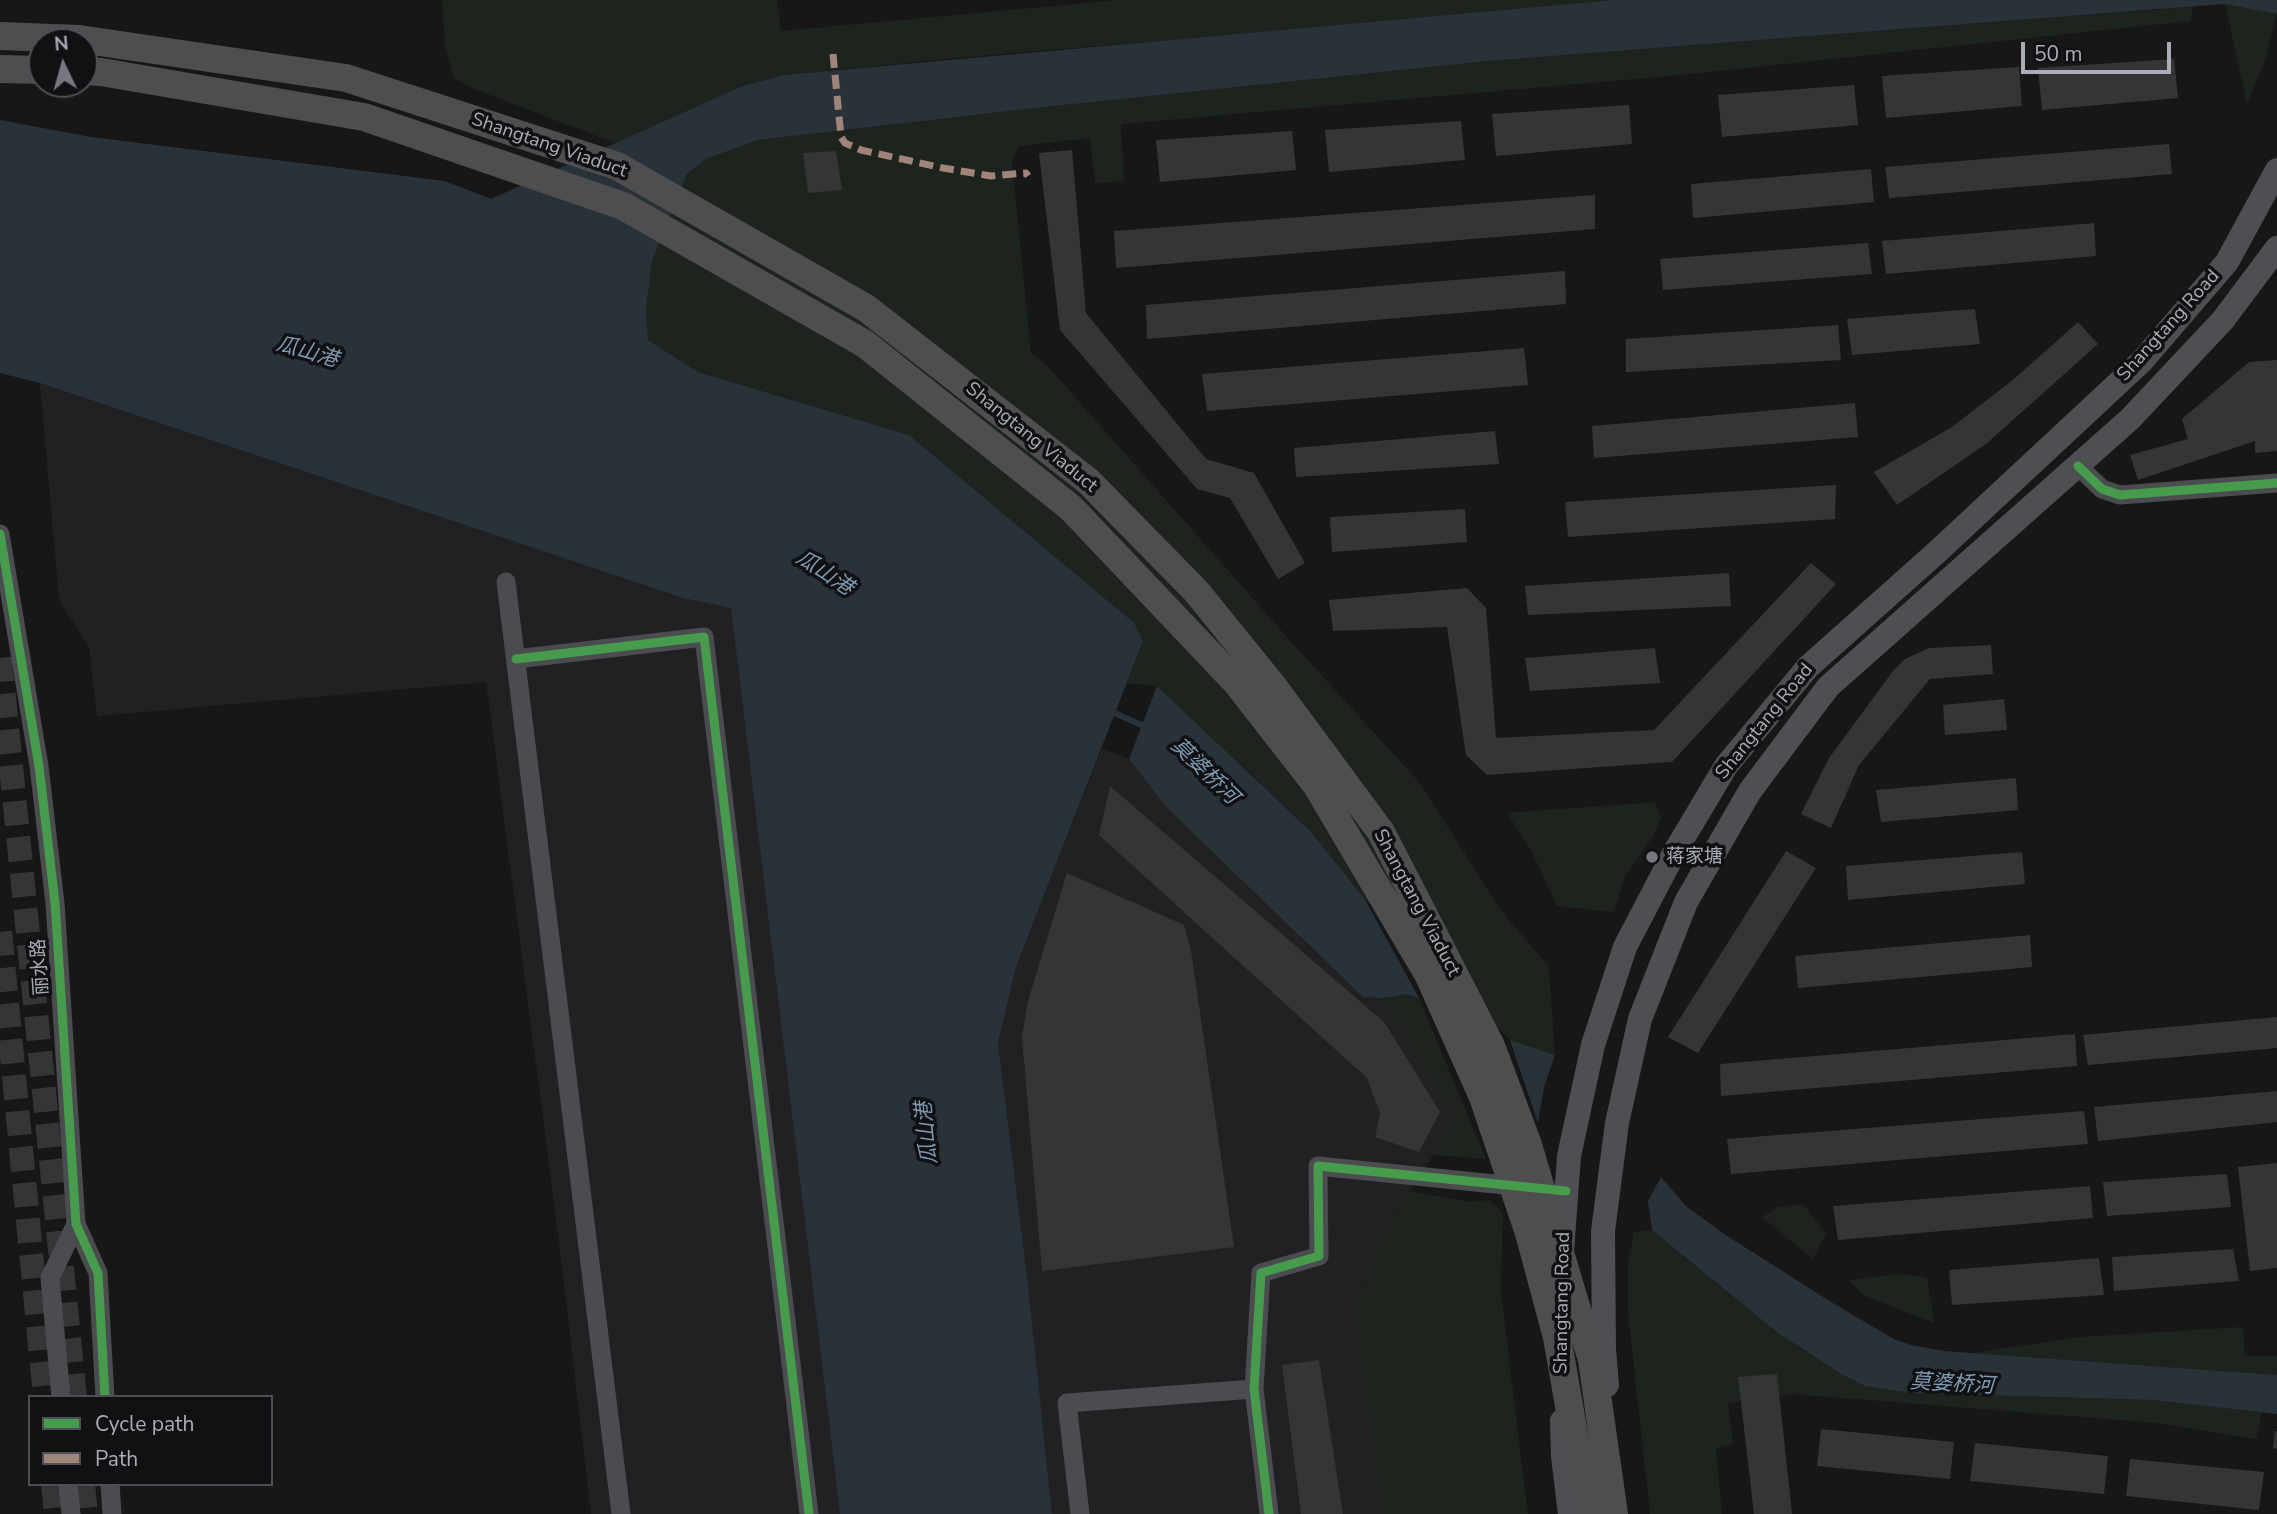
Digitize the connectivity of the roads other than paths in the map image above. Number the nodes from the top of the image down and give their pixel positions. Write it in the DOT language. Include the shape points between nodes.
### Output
graph roads {
  1 [pos="0,36"];
  2 [pos="0,69"];
  3 [pos="28,70"];
  4 [pos="98,72"];
  5 [pos="2277,170"];
  6 [pos="2277,248"];
  7 [pos="2078,466"];
  8 [pos="2277,483"];
  9 [pos="0,534"];
  10 [pos="506,582"];
  11 [pos="516,659"];
  12 [pos="1566,1191"];
  13 [pos="76,1224"];
  14 [pos="1254,1389"];
  15 [pos="61,1395"];
  16 [pos="106,1395"];
  17 [pos="68,1486"];
  18 [pos="110,1486"];
  19 [pos="71,1514"];
  20 [pos="112,1514"];
  21 [pos="621,1514"];
  22 [pos="809,1514"];
  23 [pos="1080,1514"];
  24 [pos="1269,1514"];
  25 [pos="1570,1514"];
  26 [pos="1588,1514"];
  27 [pos="1614,1514"];
  28 [pos="1621,1514"];
  1 -- 27 [label="highway, Shangtang Viaduct, bridge" via="79,38 346,78 617,166 866,308 1088,481 1196,591 1381,832 1491,1046 1528,1145 1592,1360"];
  2 -- 3 [label="highway"];
  4 -- 26 [label="highway, Shangtang Viaduct, bridge" via="364,117 623,206 865,344 1071,508 1236,682 1317,786 1429,976 1483,1097 1529,1233 1557,1337"];
  5 -- 12 [label="main road, Shangtang Road" via="2227,262 2142,361 1808,667 1726,766 1625,947 1592,1045"];
  6 -- 7 [label="main road, Shangtang Road" via="2223,320 2130,419"];
  7 -- 8 [label="street" via="2102,488 2120,495"];
  7 -- 28 [label="main road, Shangtang Road" via="1828,687 1750,791 1686,902 1640,1019 1617,1123 1603,1231 1604,1349"];
  9 -- 13 [label="street, 丽水路" via="40,766"];
  10 -- 11 [label="street"];
  11 -- 21 [label="street"];
  11 -- 22 [label="street" via="704,637"];
  12 -- 14 [label="street" via="1318,1166 1320,1256 1261,1273"];
  12 -- 25 [label="main road, Shangtang Road" via="1559,1289 1563,1456"];
  13 -- 15 [label="street, 丽水路" via="50,1278"];
  13 -- 16 [label="street, 丽水路" via="99,1273"];
  14 -- 23 [label="street" via="1067,1403"];
  14 -- 24 [label="street"];
  17 -- 19 [label="street"];
  18 -- 20 [label="street"];
}
